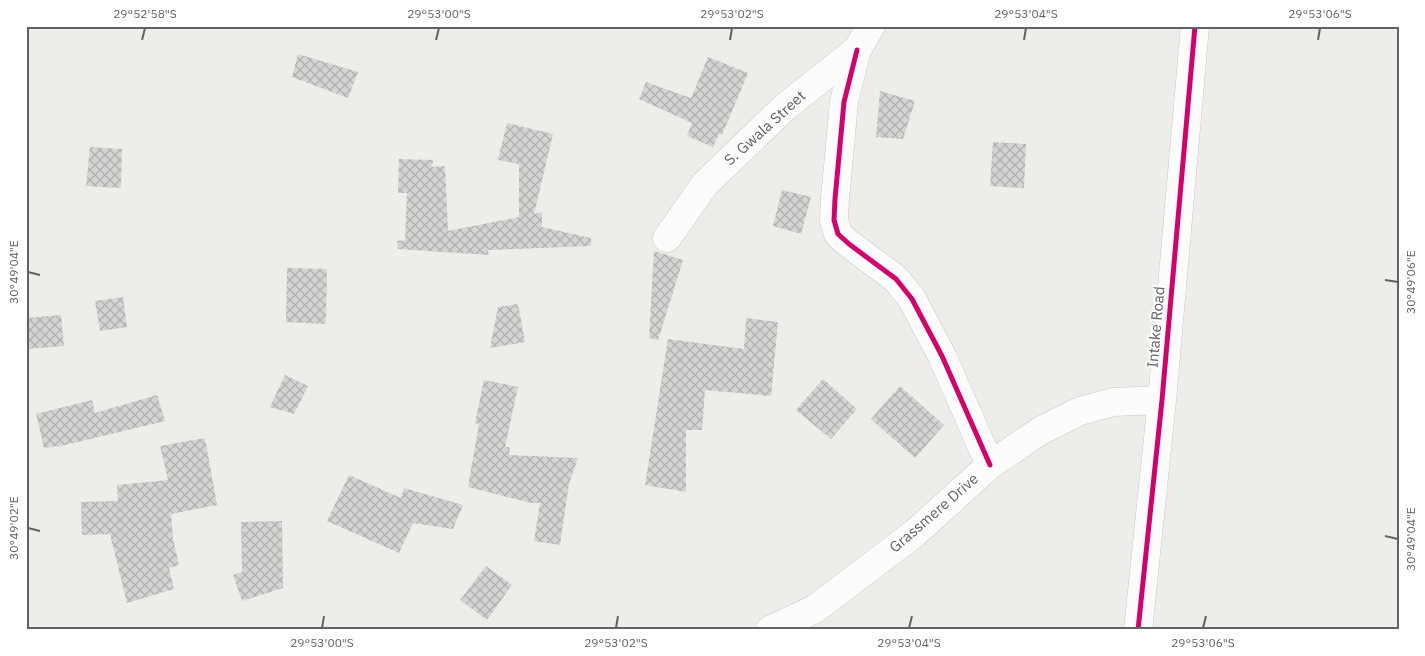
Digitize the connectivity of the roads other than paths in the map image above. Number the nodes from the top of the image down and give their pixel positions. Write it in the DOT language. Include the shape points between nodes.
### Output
graph roads {
  1 [pos="871,26"];
  2 [pos="1195,26"];
  3 [pos="857,50"];
  4 [pos="667,238"];
  5 [pos="1162,400"];
  6 [pos="990,465"];
  7 [pos="770,630"];
  8 [pos="1138,630"];
  1 -- 3 [label="street, S. Gwala Street"];
  2 -- 5 [label="street, Intake Road"];
  3 -- 4 [label="street, S. Gwala Street" via="785,107 741,148 705,184"];
  3 -- 6 [label="street" via="844,102 834,220 838,234 896,279 912,299 942,356"];
  5 -- 6 [label="street, Grassmere Drive" via="1113,402 1080,411 1040,431"];
  5 -- 8 [label="street, Intake Road"];
  6 -- 7 [label="street, Grassmere Drive" via="915,533 815,609"];
}
